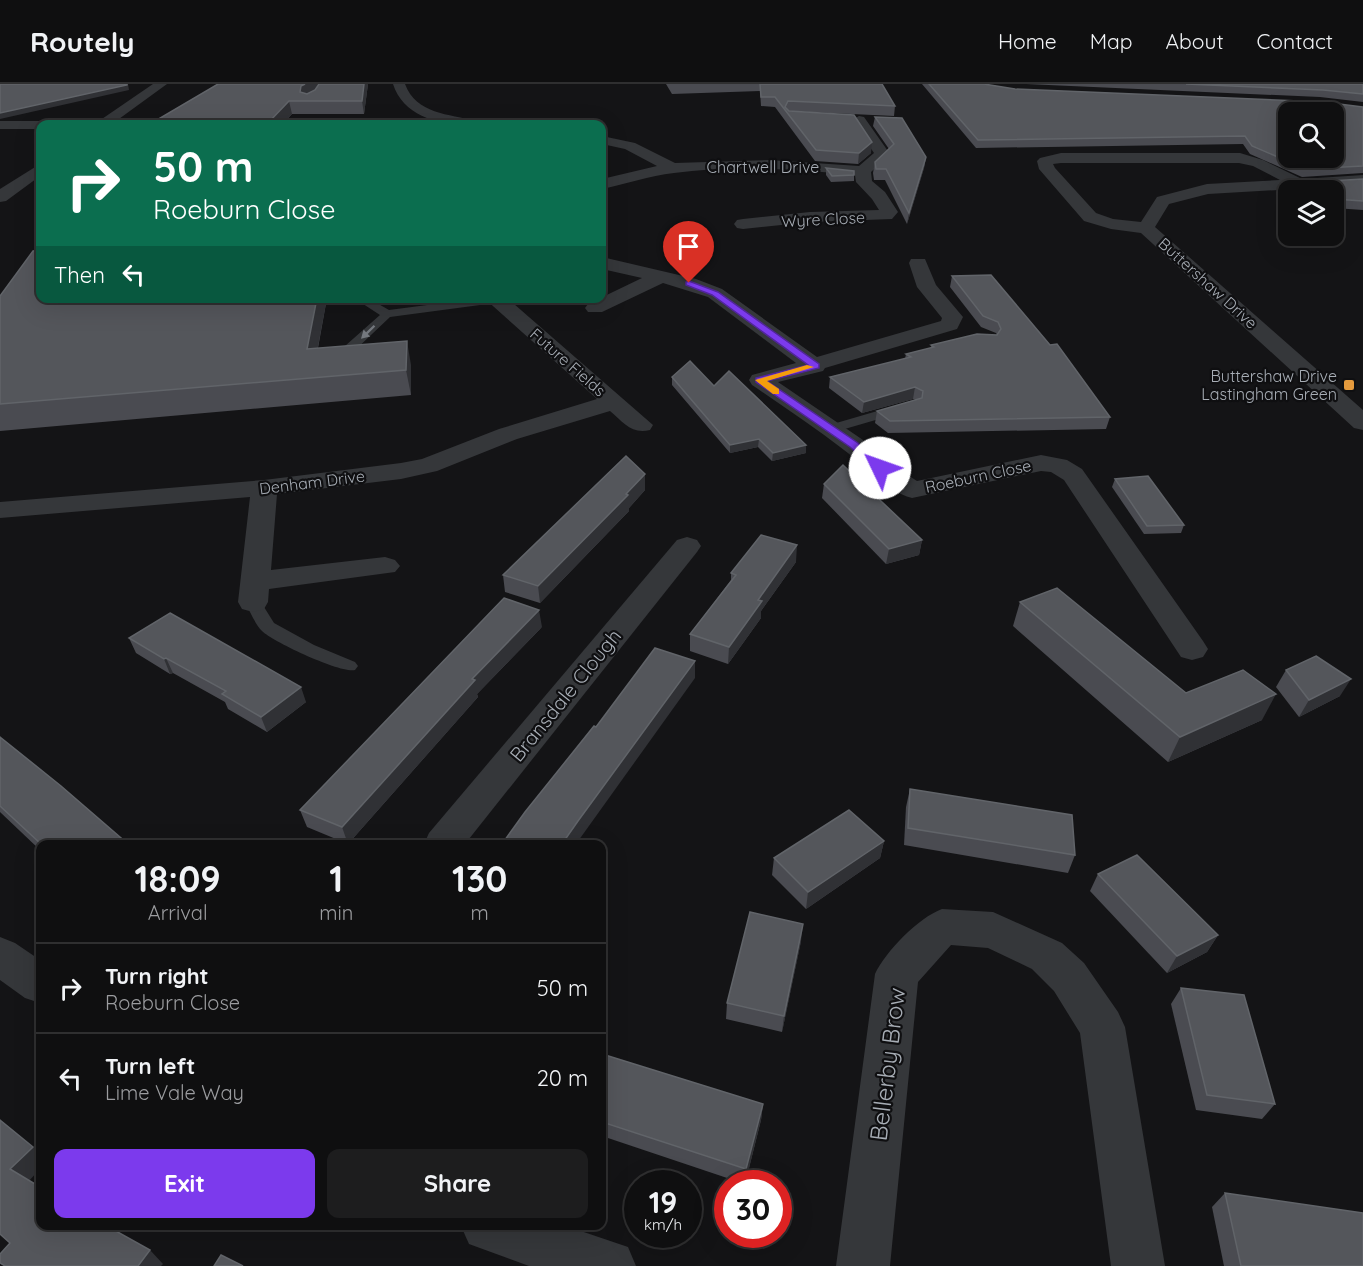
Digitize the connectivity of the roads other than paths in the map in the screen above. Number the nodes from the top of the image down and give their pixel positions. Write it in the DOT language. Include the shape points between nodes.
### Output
graph roads {
  1 [pos="161,84"];
  2 [pos="399,84"];
  3 [pos="842,118"];
  4 [pos="110,120"];
  5 [pos="453,120"];
  6 [pos="0,125"];
  7 [pos="36,125"];
  8 [pos="606,141"];
  9 [pos="672,168"];
  10 [pos="863,171"];
  11 [pos="36,172"];
  12 [pos="1291,180"];
  13 [pos="1363,180"];
  14 [pos="1344,181"];
  15 [pos="606,183"];
  16 [pos="1278,184"];
  17 [pos="0,197"];
  18 [pos="725,216"];
  19 [pos="1146,228"];
  20 [pos="920,262"];
  21 [pos="606,264"];
  22 [pos="659,277"];
  23 [pos="368,303"];
  24 [pos="466,303"];
  25 [pos="500,303"];
  26 [pos="605,303"];
  27 [pos="606,303"];
  28 [pos="595,308"];
  29 [pos="387,314"];
  30 [pos="349,349"];
  31 [pos="815,366"];
  32 [pos="614,402"];
  33 [pos="914,405"];
  34 [pos="1363,423"];
  35 [pos="641,425"];
  36 [pos="831,429"];
  37 [pos="264,488"];
  38 [pos="0,510"];
  39 [pos="687,546"];
  40 [pos="385,566"];
  41 [pos="255,592"];
  42 [pos="1192,649"];
  43 [pos="349,666"];
  44 [pos="446,840"];
  45 [pos="0,956"];
  46 [pos="36,981"];
  47 [pos="499,1230"];
  48 [pos="609,1266"];
  49 [pos="863,1266"];
  50 [pos="1138,1266"];
  1 -- 4 [label="street"];
  2 -- 5 [label="street" via="408,103"];
  3 -- 10 [label="street" via="865,120 882,154"];
  6 -- 7 [label="street"];
  8 -- 9 [label="street" via="630,146"];
  9 -- 10 [label="street, Chartwell Drive" via="796,165"];
  9 -- 15 [label="street, Chartwell Drive"];
  10 -- 18 [label="street, Wyre Close" via="864,182 879,196 889,212 886,215 810,217 743,227"];
  11 -- 17 [label="street"];
  12 -- 19 [label="street" via="1240,158 1045,161 1047,170 1090,218"];
  13 -- 14 [label="street, Buttershaw Drive"];
  16 -- 19 [label="street, Buttershaw Drive" via="1208,189 1163,201"];
  19 -- 34 [label="street, Buttershaw Drive"];
  20 -- 31 [label="street, Roeburn Close" via="927,287 959,328"];
  21 -- 22 [label="street"];
  22 -- 27 [label="street"];
  22 -- 31 [label="street" via="715,293"];
  23 -- 29 [label="lane"];
  24 -- 29 [label="lane"];
  25 -- 32 [label="street, Future Fields"];
  26 -- 28 [label="street"];
  29 -- 30 [label="lane, one-way"];
  31 -- 36 [label="street, Roeburn Close" via="760,380"];
  32 -- 35 [label="street, Future Fields"];
  32 -- 37 [label="street, Denham Drive" via="508,434 428,466"];
  33 -- 36 [label="lane"];
  36 -- 42 [label="street, Roeburn Close" via="912,490 1023,466 1058,465 1073,475"];
  37 -- 38 [label="street, Denham Drive"];
  37 -- 41 [label="street"];
  39 -- 44 [label="street, Bransdale Clough"];
  40 -- 41 [label="street"];
  41 -- 43 [label="lane" via="268,627"];
  45 -- 46 [label="street"];
  47 -- 48 [label="street"];
  49 -- 50 [label="street, Bellerby Brow" via="897,974 942,927 993,930 1047,956 1070,977 1102,1027"];
}
